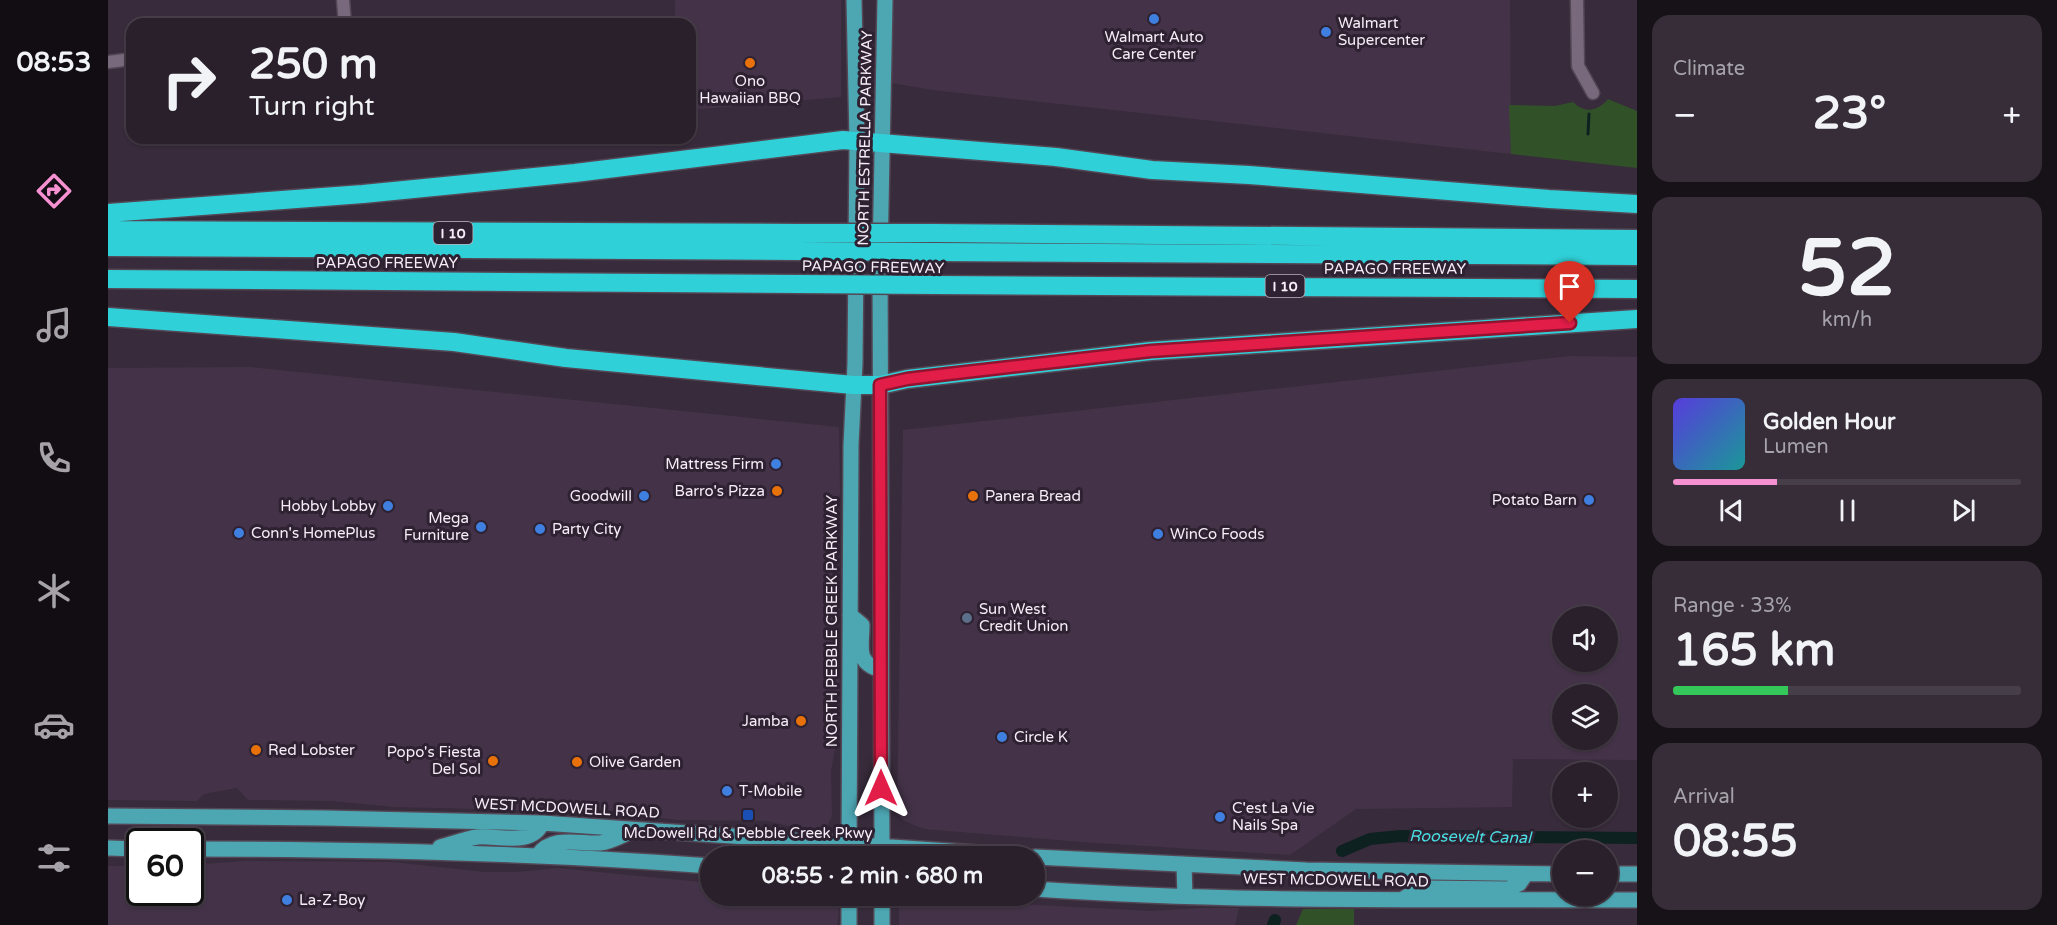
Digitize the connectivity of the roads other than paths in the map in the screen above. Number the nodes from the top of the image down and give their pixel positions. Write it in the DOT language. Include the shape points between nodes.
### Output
graph roads {
  1 [pos="343,0"];
  2 [pos="854,0"];
  3 [pos="885,0"];
  4 [pos="1577,0"];
  5 [pos="344,18"];
  6 [pos="126,60"];
  7 [pos="108,62"];
  8 [pos="1593,93"];
  9 [pos="857,141"];
  10 [pos="881,143"];
  11 [pos="1637,204"];
  12 [pos="108,213"];
  13 [pos="108,230"];
  14 [pos="1637,239"];
  15 [pos="108,247"];
  16 [pos="1637,256"];
  17 [pos="108,279"];
  18 [pos="1637,289"];
  19 [pos="108,317"];
  20 [pos="1637,319"];
  21 [pos="853,385"];
  22 [pos="880,385"];
  23 [pos="850,615"];
  24 [pos="881,670"];
  25 [pos="108,816"];
  26 [pos="542,823"];
  27 [pos="638,829"];
  28 [pos="801,846"];
  29 [pos="849,846"];
  30 [pos="882,846"];
  31 [pos="108,848"];
  32 [pos="126,849"];
  33 [pos="204,849"];
  34 [pos="426,851"];
  35 [pos="538,855"];
  36 [pos="1045,858"];
  37 [pos="700,865"];
  38 [pos="1184,865"];
  39 [pos="1526,874"];
  40 [pos="1552,874"];
  41 [pos="1618,874"];
  42 [pos="1637,874"];
  43 [pos="1045,889"];
  44 [pos="1185,896"];
  45 [pos="1403,899"];
  46 [pos="1637,900"];
  47 [pos="849,906"];
  48 [pos="882,906"];
  49 [pos="849,925"];
  50 [pos="882,925"];
  1 -- 5 [label="street"];
  2 -- 9 [label="main road, NORTH ESTRELLA PARKWAY"];
  3 -- 10 [label="main road, NORTH ESTRELLA PARKWAY"];
  4 -- 8 [label="street" via="1578,66"];
  6 -- 7 [label="street"];
  9 -- 10 [label="highway"];
  9 -- 12 [label="highway" via="427,188"];
  9 -- 21 [label="main road, NORTH ESTRELLA PARKWAY"];
  10 -- 11 [label="highway" via="1056,157 1152,170"];
  10 -- 22 [label="main road, NORTH ESTRELLA PARKWAY"];
  13 -- 14 [label="highway, PAPAGO FREEWAY / I 10, bridge"];
  15 -- 16 [label="highway, bridge"];
  17 -- 18 [label="highway, PAPAGO FREEWAY / I 10, bridge"];
  19 -- 21 [label="highway" via="454,342 566,358"];
  20 -- 22 [label="highway" via="1151,351"];
  21 -- 22 [label="highway"];
  21 -- 23 [label="main road, NORTH PEBBLE CREEK PARKWAY"];
  22 -- 24 [label="main road"];
  23 -- 24 [label="main road" via="862,625 864,662"];
  23 -- 29 [label="main road, NORTH PEBBLE CREEK PARKWAY"];
  24 -- 30 [label="main road"];
  25 -- 26 [label="main road, WEST MCDOWELL ROAD"];
  26 -- 27 [label="main road, WEST MCDOWELL ROAD"];
  26 -- 34 [label="main road" via="539,830 525,837 477,837"];
  27 -- 28 [label="main road, WEST MCDOWELL ROAD"];
  27 -- 35 [label="main road" via="603,843 554,843"];
  31 -- 32 [label="main road"];
  33 -- 34 [label="main road"];
  34 -- 35 [label="main road"];
  35 -- 37 [label="main road"];
  36 -- 38 [label="main road, WEST MCDOWELL ROAD"];
  38 -- 39 [label="main road, WEST MCDOWELL ROAD"];
  38 -- 44 [label="main road"];
  39 -- 40 [label="main road, WEST MCDOWELL ROAD"];
  39 -- 45 [label="main road" via="1519,884 1508,889 1420,888"];
  41 -- 42 [label="main road"];
  43 -- 44 [label="main road, WEST MCDOWELL ROAD"];
  44 -- 45 [label="main road, WEST MCDOWELL ROAD"];
  45 -- 46 [label="main road, WEST MCDOWELL ROAD"];
  47 -- 49 [label="main road"];
  48 -- 50 [label="main road"];
}
